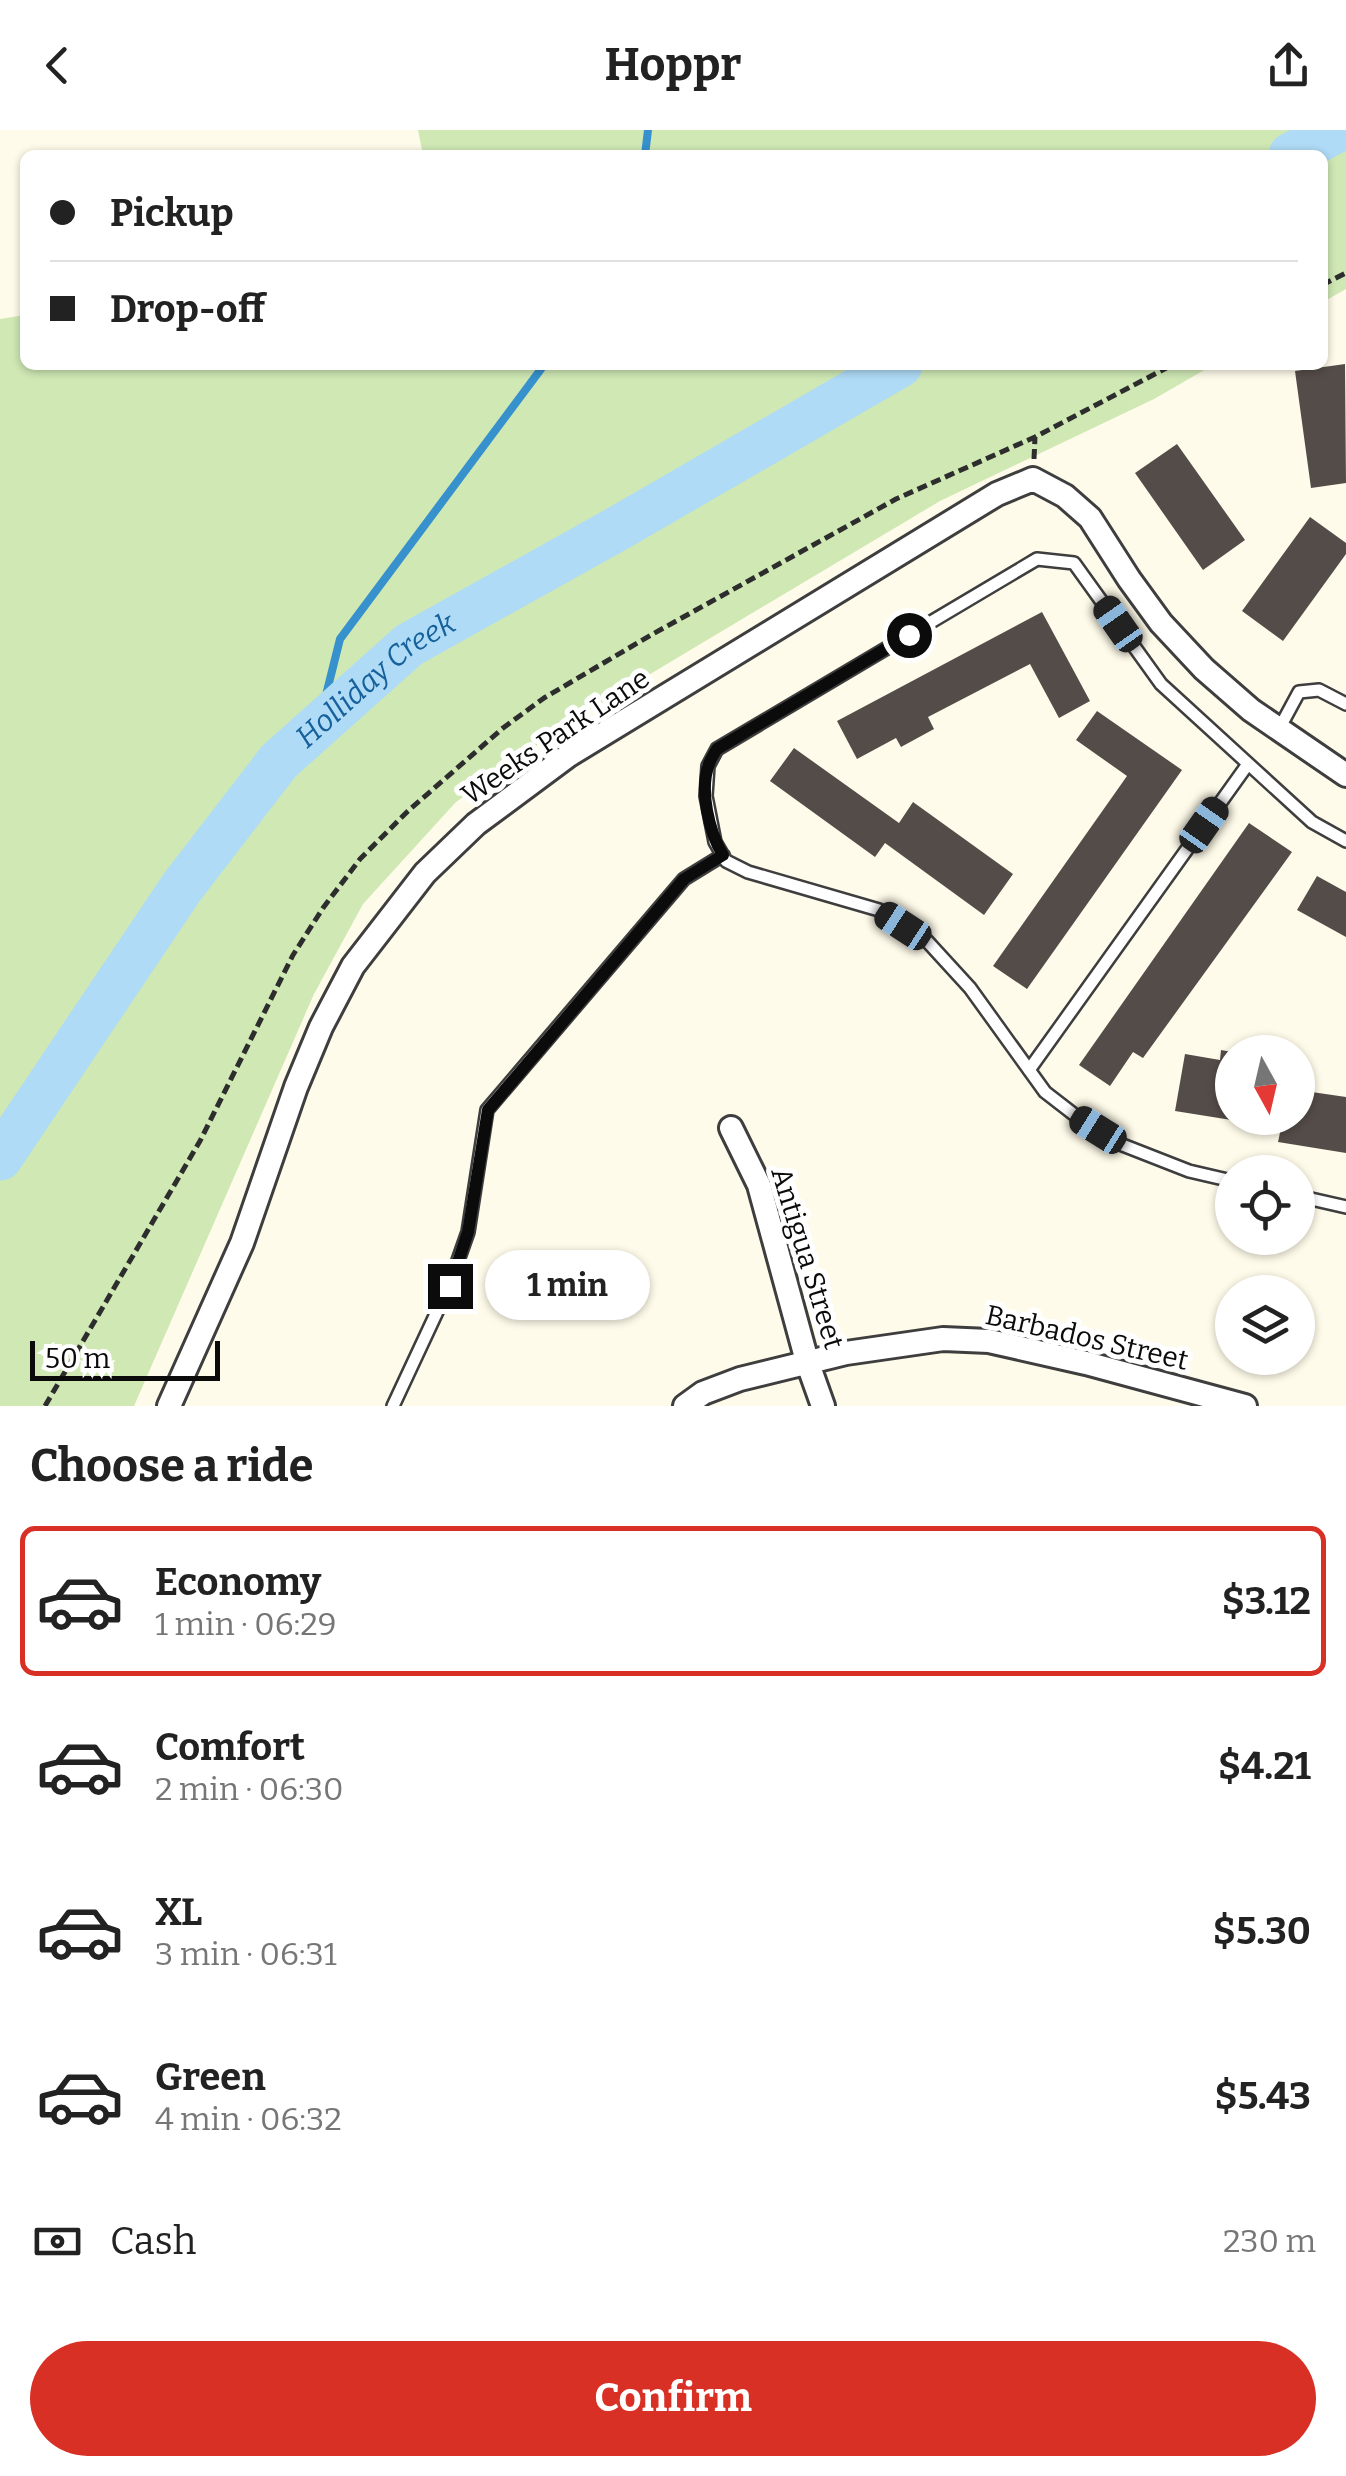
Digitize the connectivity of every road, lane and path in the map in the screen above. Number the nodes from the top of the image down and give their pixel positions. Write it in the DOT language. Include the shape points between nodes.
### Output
graph roads {
  1 [pos="1346,704"];
  2 [pos="1280,729"];
  3 [pos="1248,764"];
  4 [pos="1346,775"];
  5 [pos="1346,841"];
  6 [pos="723,855"];
  7 [pos="1029,1070"];
  8 [pos="731,1128"];
  9 [pos="1215,1177"];
  10 [pos="1315,1200"];
  11 [pos="1346,1207"];
  12 [pos="808,1361"];
  13 [pos="168,1406"];
  14 [pos="393,1406"];
  15 [pos="685,1406"];
  16 [pos="822,1406"];
  17 [pos="1245,1406"];
  1 -- 2 [label="lane" via="1319,690 1299,692"];
  2 -- 4 [label="street"];
  2 -- 13 [label="street, Weeks Park Lane" via="1204,669 1160,623 1090,518 1064,496 1032,479 997,494 570,756 476,824 426,873 353,966 321,1027 242,1243"];
  3 -- 5 [label="lane" via="1312,822"];
  3 -- 6 [label="lane" via="1161,684 1074,563 1036,559 717,749 706,796"];
  3 -- 7 [label="lane"];
  6 -- 7 [label="lane" via="748,872 879,910 927,941"];
  6 -- 14 [label="lane" via="684,879 488,1110 468,1232"];
  7 -- 9 [label="lane" via="1045,1092 1120,1144"];
  8 -- 12 [label="street, Antigua Street" via="759,1184"];
  10 -- 11 [label="lane"];
  12 -- 15 [label="street, Barbados Street" via="740,1379"];
  12 -- 16 [label="street, Antigua Street"];
  12 -- 17 [label="street, Barbados Street" via="943,1339 989,1341"];
}
